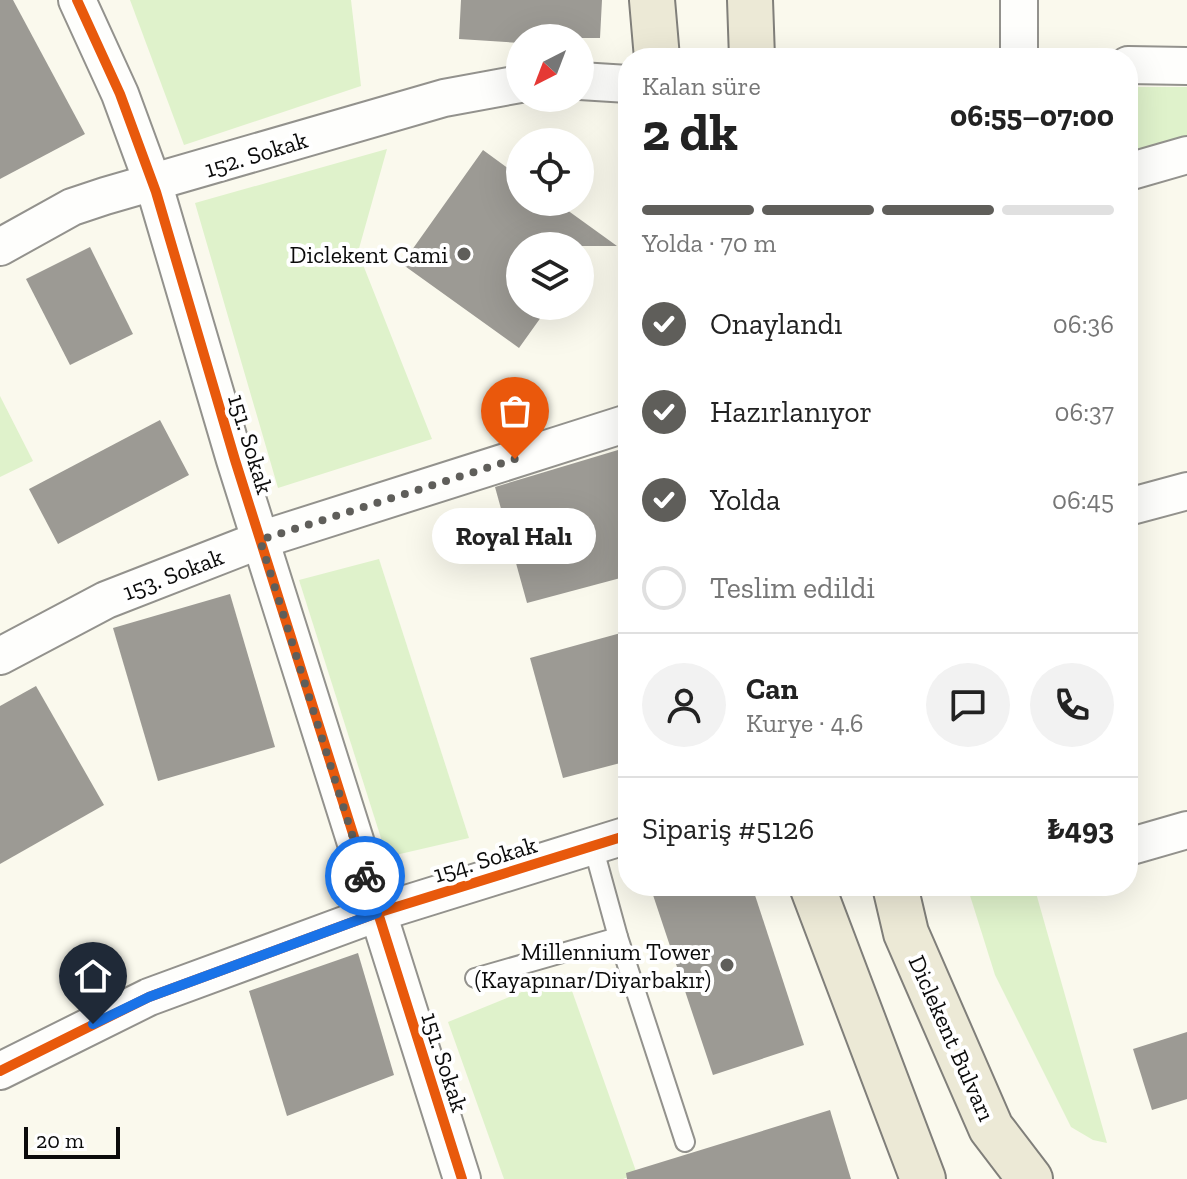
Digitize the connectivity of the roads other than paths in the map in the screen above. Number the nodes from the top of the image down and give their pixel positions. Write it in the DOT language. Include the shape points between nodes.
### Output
graph roads {
  1 [pos="77,0"];
  2 [pos="652,0"];
  3 [pos="750,0"];
  4 [pos="1019,0"];
  5 [pos="656,48"];
  6 [pos="752,48"];
  7 [pos="1019,48"];
  8 [pos="1138,65"];
  9 [pos="1187,66"];
  10 [pos="594,82"];
  11 [pos="618,83"];
  12 [pos="506,87"];
  13 [pos="1187,155"];
  14 [pos="1138,169"];
  15 [pos="153,184"];
  16 [pos="0,247"];
  17 [pos="618,426"];
  18 [pos="1187,491"];
  19 [pos="1138,504"];
  20 [pos="260,540"];
  21 [pos="0,656"];
  22 [pos="1187,830"];
  23 [pos="618,838"];
  24 [pos="1138,844"];
  25 [pos="593,846"];
  26 [pos="816,896"];
  27 [pos="897,896"];
  28 [pos="377,913"];
  29 [pos="618,937"];
  30 [pos="475,978"];
  31 [pos="0,1071"];
  32 [pos="685,1142"];
  33 [pos="462,1179"];
  34 [pos="923,1179"];
  35 [pos="1030,1179"];
  1 -- 15 [label="street, 151. Sokak"];
  2 -- 5 [label="main road"];
  3 -- 6 [label="main road"];
  4 -- 7 [label="street"];
  8 -- 9 [label="street"];
  10 -- 11 [label="street"];
  12 -- 15 [label="street, 152. Sokak" via="444,98"];
  13 -- 14 [label="street"];
  15 -- 16 [label="street, 152. Sokak" via="72,207"];
  15 -- 20 [label="street, 151. Sokak"];
  17 -- 20 [label="street, 153. Sokak"];
  18 -- 19 [label="street"];
  20 -- 21 [label="street, 153. Sokak" via="106,600"];
  20 -- 28 [label="street, 151. Sokak"];
  22 -- 24 [label="street"];
  23 -- 25 [label="street, 154. Sokak"];
  25 -- 28 [label="street, 154. Sokak"];
  25 -- 29 [label="lane"];
  26 -- 34 [label="main road"];
  27 -- 35 [label="main road, Diclekent Bulvarı" via="906,933 991,1128"];
  28 -- 31 [label="street, 154. Sokak" via="149,997"];
  28 -- 33 [label="street, 151. Sokak"];
  29 -- 30 [label="lane"];
  29 -- 32 [label="lane"];
}
